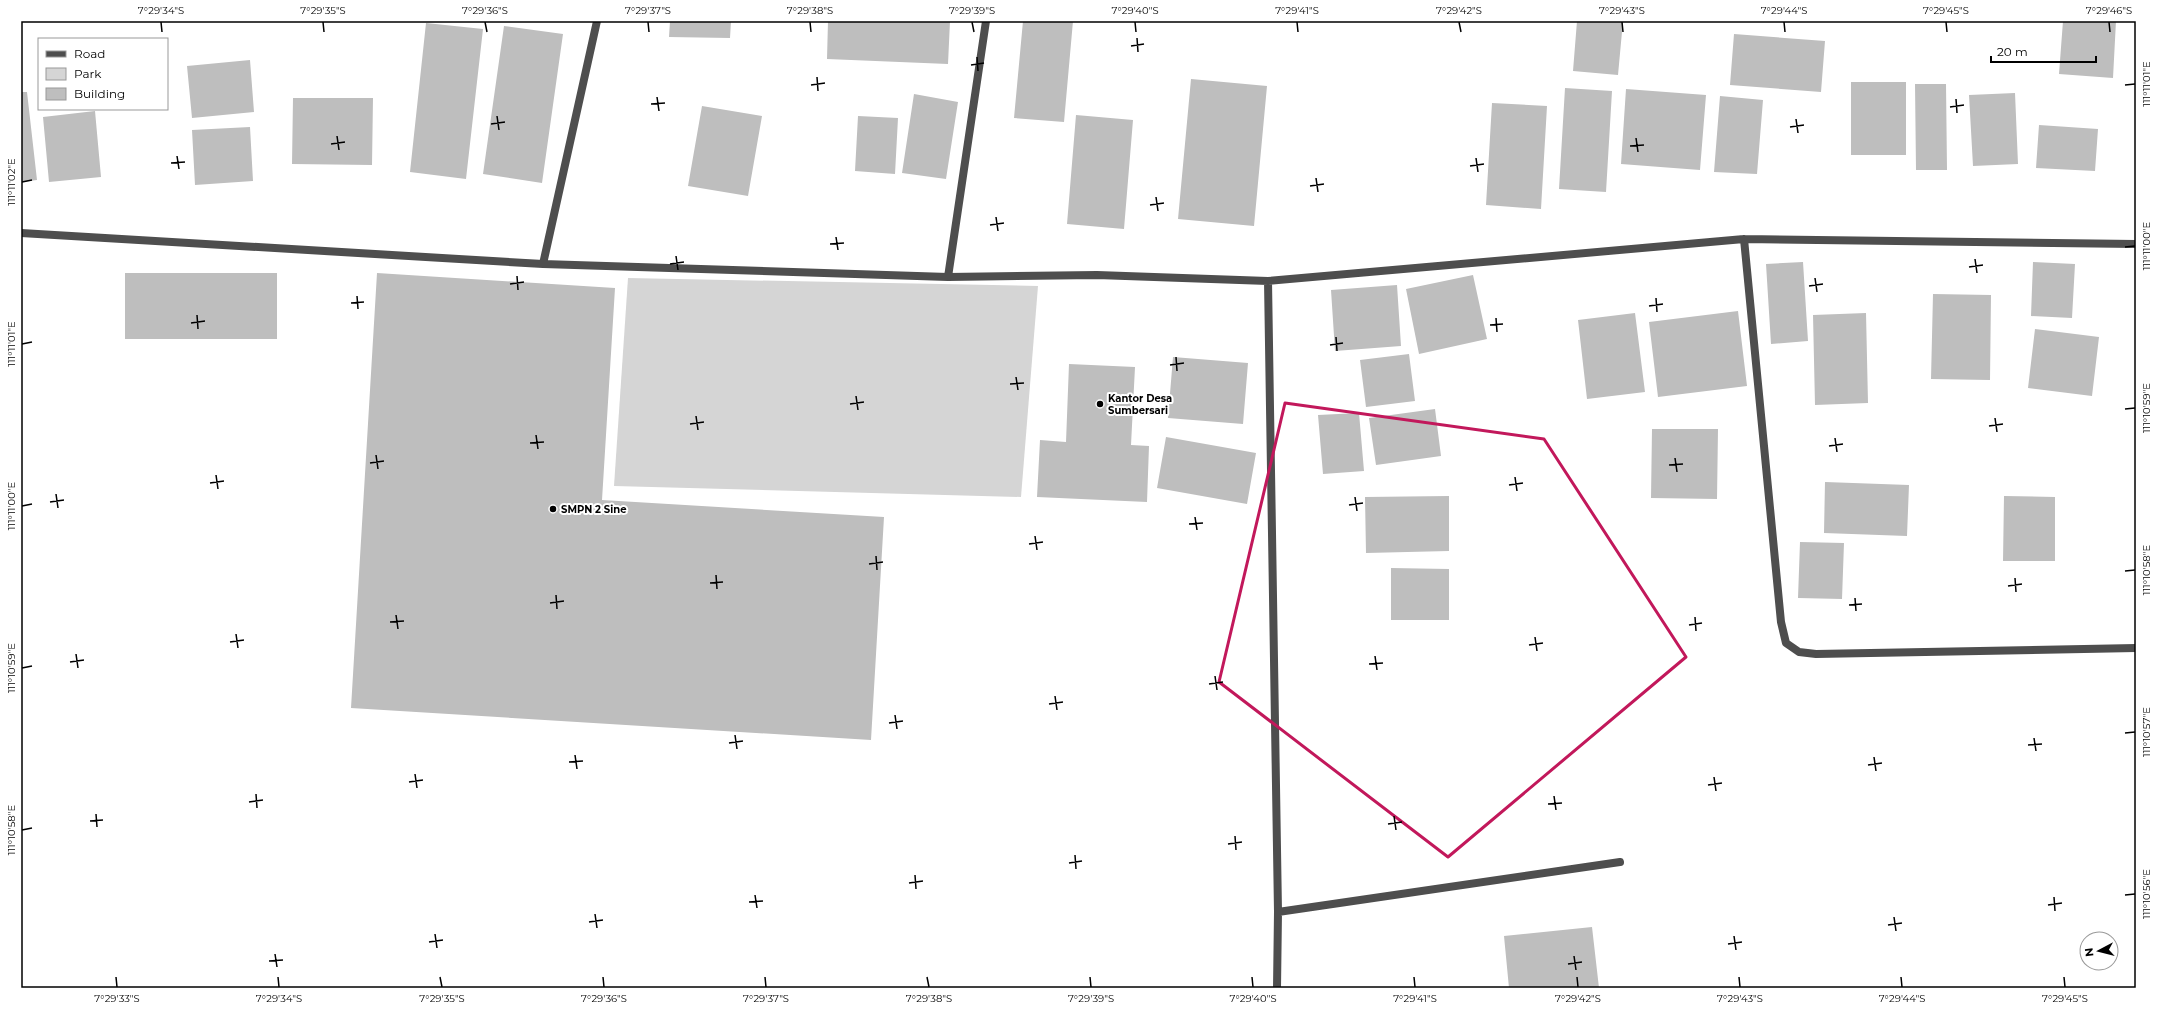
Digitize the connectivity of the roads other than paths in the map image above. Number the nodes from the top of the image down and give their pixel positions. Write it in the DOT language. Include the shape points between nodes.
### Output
graph roads {
  1 [pos="597,21"];
  2 [pos="986,21"];
  3 [pos="21,233"];
  4 [pos="1744,239"];
  5 [pos="2136,244"];
  6 [pos="543,264"];
  7 [pos="948,277"];
  8 [pos="1268,281"];
  9 [pos="2136,648"];
  10 [pos="1620,862"];
  11 [pos="1278,912"];
  12 [pos="1277,988"];
  1 -- 6 [label="street"];
  2 -- 7 [label="street"];
  3 -- 6 [label="street"];
  4 -- 5 [label="street"];
  4 -- 8 [label="street"];
  4 -- 9 [label="street" via="1781,622 1786,643 1799,652 1816,654"];
  6 -- 7 [label="street"];
  7 -- 8 [label="street" via="1097,275"];
  8 -- 11 [label="street"];
  10 -- 11 [label="street"];
  11 -- 12 [label="street"];
}
